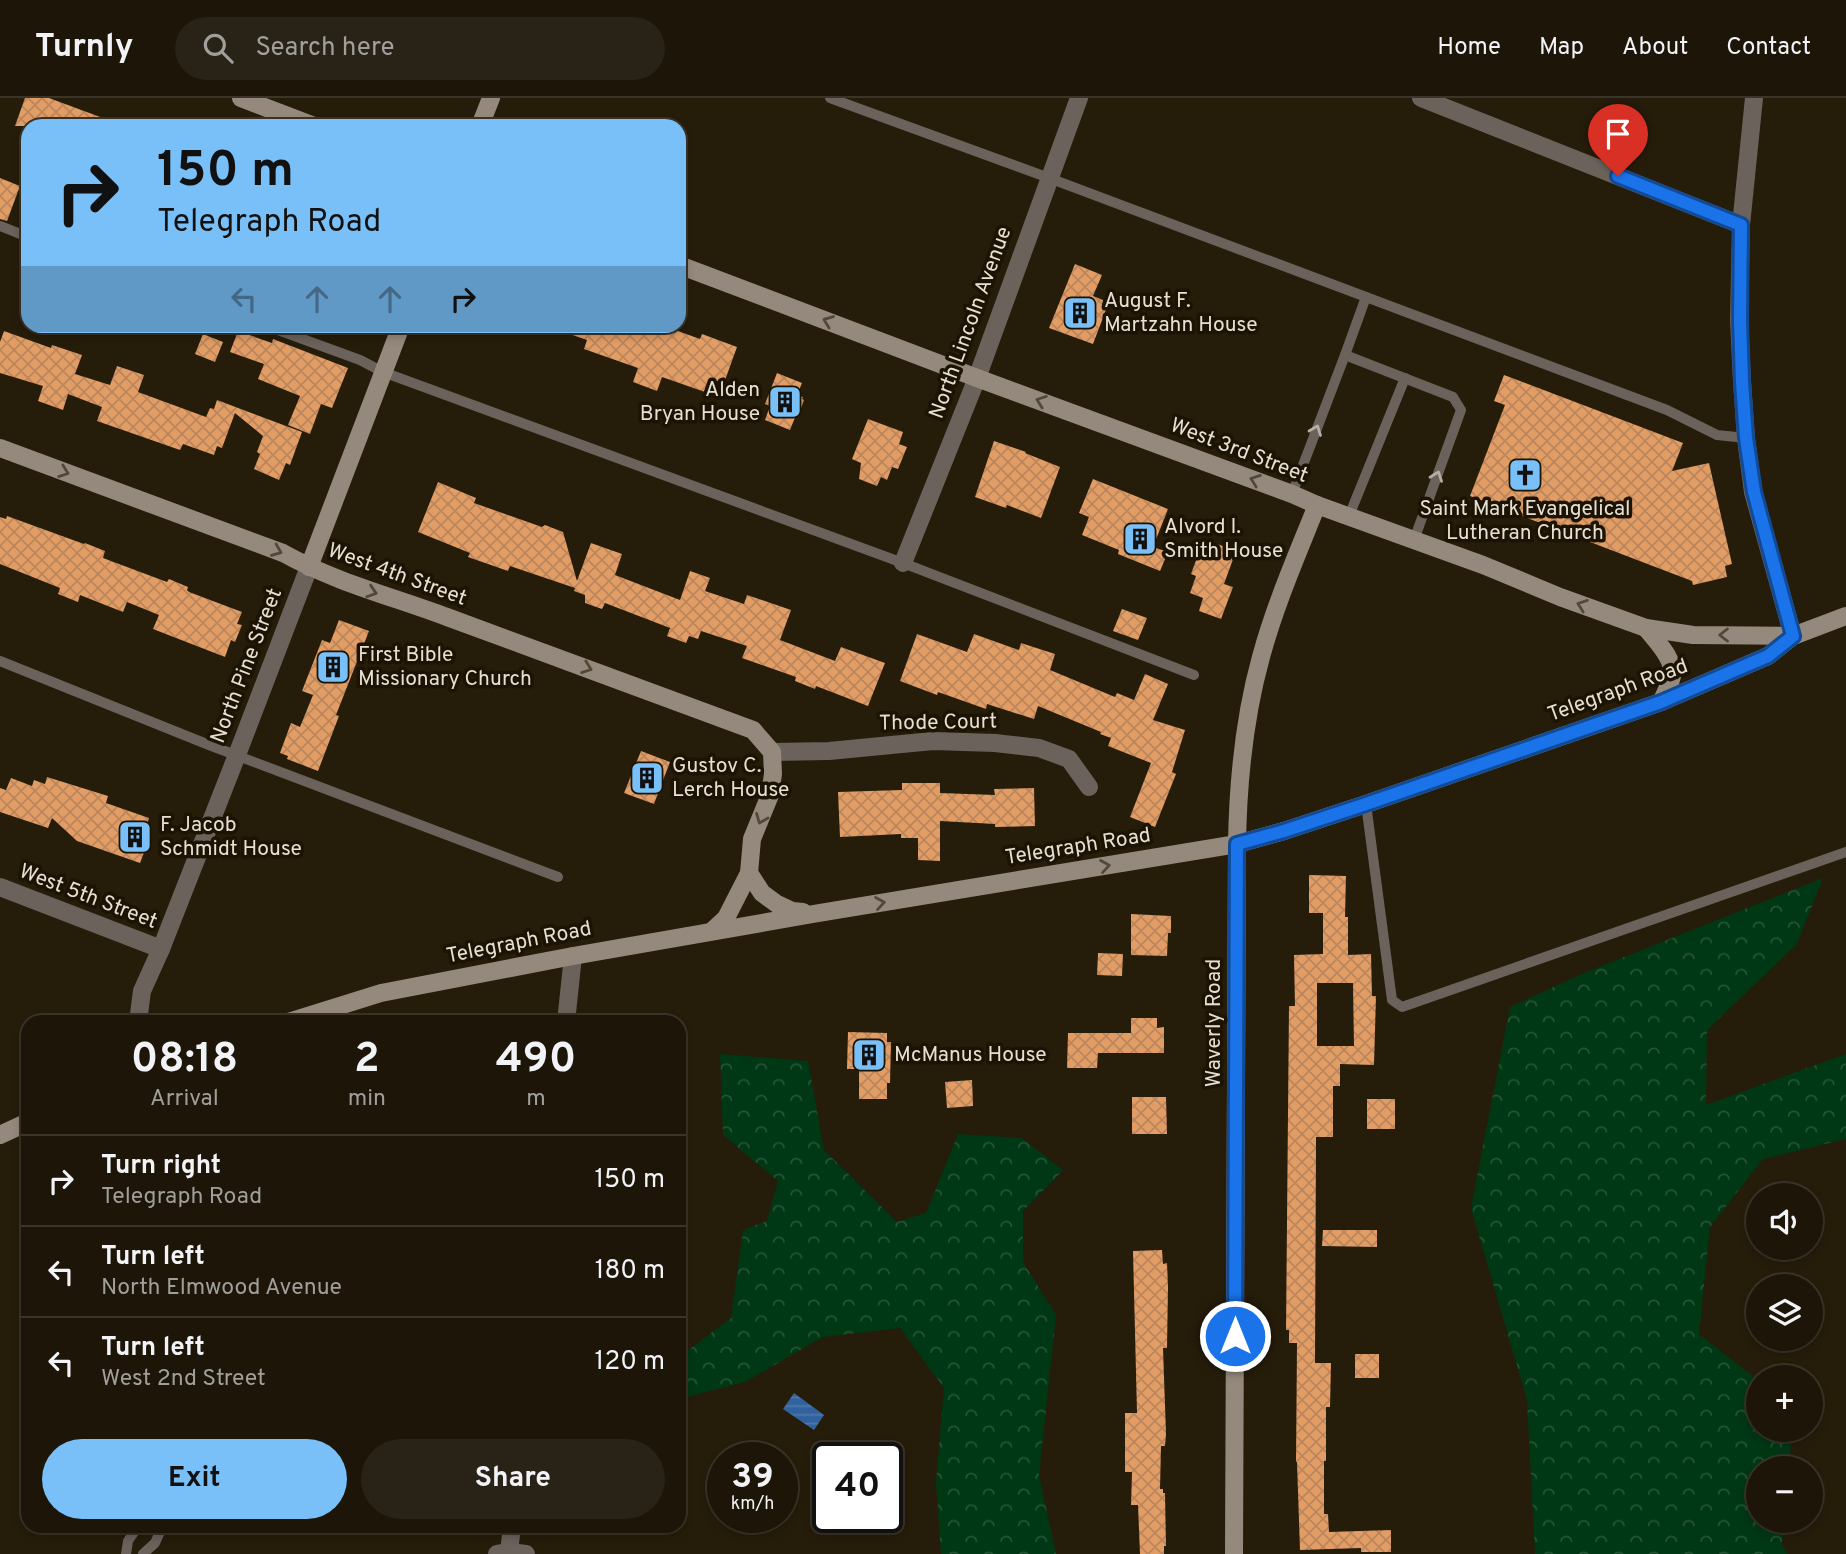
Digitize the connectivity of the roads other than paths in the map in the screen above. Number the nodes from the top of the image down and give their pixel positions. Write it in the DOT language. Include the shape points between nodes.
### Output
graph roads {
  1 [pos="241,98"];
  2 [pos="491,98"];
  3 [pos="830,98"];
  4 [pos="1079,98"];
  5 [pos="1421,98"];
  6 [pos="1754,98"];
  7 [pos="296,119"];
  8 [pos="483,119"];
  9 [pos="1049,178"];
  10 [pos="1741,225"];
  11 [pos="0,226"];
  12 [pos="21,234"];
  13 [pos="686,268"];
  14 [pos="1366,297"];
  15 [pos="286,333"];
  16 [pos="398,333"];
  17 [pos="1345,355"];
  18 [pos="383,372"];
  19 [pos="977,378"];
  20 [pos="1405,378"];
  21 [pos="1746,438"];
  22 [pos="0,448"];
  23 [pos="1292,494"];
  24 [pos="1317,505"];
  25 [pos="1349,516"];
  26 [pos="1413,540"];
  27 [pos="903,563"];
  28 [pos="309,567"];
  29 [pos="1846,616"];
  30 [pos="1646,628"];
  31 [pos="1793,636"];
  32 [pos="0,661"];
  33 [pos="1194,675"];
  34 [pos="1661,702"];
  35 [pos="772,752"];
  36 [pos="237,755"];
  37 [pos="1089,787"];
  38 [pos="1366,804"];
  39 [pos="1237,844"];
  40 [pos="1846,852"];
  41 [pos="749,873"];
  42 [pos="558,877"];
  43 [pos="0,887"];
  44 [pos="813,914"];
  45 [pos="712,931"];
  46 [pos="160,949"];
  47 [pos="573,956"];
  48 [pos="139,1015"];
  49 [pos="310,1015"];
  50 [pos="567,1015"];
  51 [pos="21,1125"];
  52 [pos="0,1135"];
  53 [pos="133,1533"];
  54 [pos="160,1533"];
  55 [pos="512,1533"];
  56 [pos="511,1553"];
  57 [pos="126,1554"];
  58 [pos="143,1554"];
  59 [pos="1234,1554"];
  1 -- 7 [label="street"];
  2 -- 8 [label="street"];
  3 -- 9 [label="lane"];
  4 -- 9 [label="street, North Lincoln Avenue"];
  5 -- 10 [label="street"];
  6 -- 10 [label="street"];
  9 -- 14 [label="lane"];
  9 -- 19 [label="street, North Lincoln Avenue"];
  10 -- 21 [label="street"];
  11 -- 12 [label="lane"];
  19 -- 13 [label="street, West 3rd Street, one-way"];
  14 -- 17 [label="lane"];
  14 -- 21 [label="lane" via="1667,410 1717,435"];
  15 -- 18 [label="lane"];
  16 -- 18 [label="street, North Pine Street"];
  17 -- 20 [label="lane"];
  23 -- 17 [label="lane, one-way"];
  18 -- 27 [label="lane"];
  18 -- 28 [label="street, North Pine Street"];
  23 -- 19 [label="street, West 3rd Street, one-way"];
  19 -- 27 [label="street, North Lincoln Avenue"];
  20 -- 25 [label="lane"];
  26 -- 20 [label="lane, one-way" via="1461,410 1453,397"];
  21 -- 31 [label="street" via="1754,492"];
  22 -- 28 [label="street, West 4th Street, one-way" via="284,553"];
  23 -- 24 [label="street, West 3rd Street"];
  24 -- 25 [label="street, West 3rd Street"];
  24 -- 39 [label="street, Waverly Road" via="1275,610 1254,684 1241,757"];
  25 -- 26 [label="street, West 3rd Street"];
  30 -- 26 [label="street, West 3rd Street, one-way"];
  27 -- 33 [label="lane"];
  28 -- 35 [label="street, West 4th Street, one-way" via="753,730"];
  28 -- 36 [label="street, North Pine Street"];
  29 -- 31 [label="street, Telegraph Road"];
  31 -- 30 [label="street, West 3rd Street, one-way" via="1693,635"];
  30 -- 34 [label="street" via="1672,668"];
  31 -- 34 [label="street, Telegraph Road" via="1768,656"];
  32 -- 36 [label="lane"];
  34 -- 38 [label="street, Telegraph Road"];
  35 -- 37 [label="street, Thode Court" via="933,741 995,743 1039,748 1069,759"];
  35 -- 41 [label="street, one-way" via="770,795 752,839"];
  36 -- 42 [label="lane"];
  36 -- 46 [label="street, North Pine Street"];
  38 -- 39 [label="street, Telegraph Road"];
  38 -- 40 [label="lane" via="1392,1000 1402,1007"];
  44 -- 39 [label="street, Telegraph Road, one-way"];
  39 -- 59 [label="street, Waverly Road"];
  41 -- 44 [label="street" via="762,893 777,904"];
  41 -- 45 [label="street" via="726,918"];
  43 -- 46 [label="street, West 5th Street"];
  44 -- 45 [label="street, Telegraph Road"];
  45 -- 47 [label="street, Telegraph Road"];
  46 -- 48 [label="street, North Pine Street" via="142,991"];
  47 -- 49 [label="street, Telegraph Road" via="381,993"];
  47 -- 50 [label="street"];
  51 -- 52 [label="street"];
  53 -- 57 [label="lane"];
  54 -- 58 [label="lane"];
  55 -- 56 [label="street"];
}
